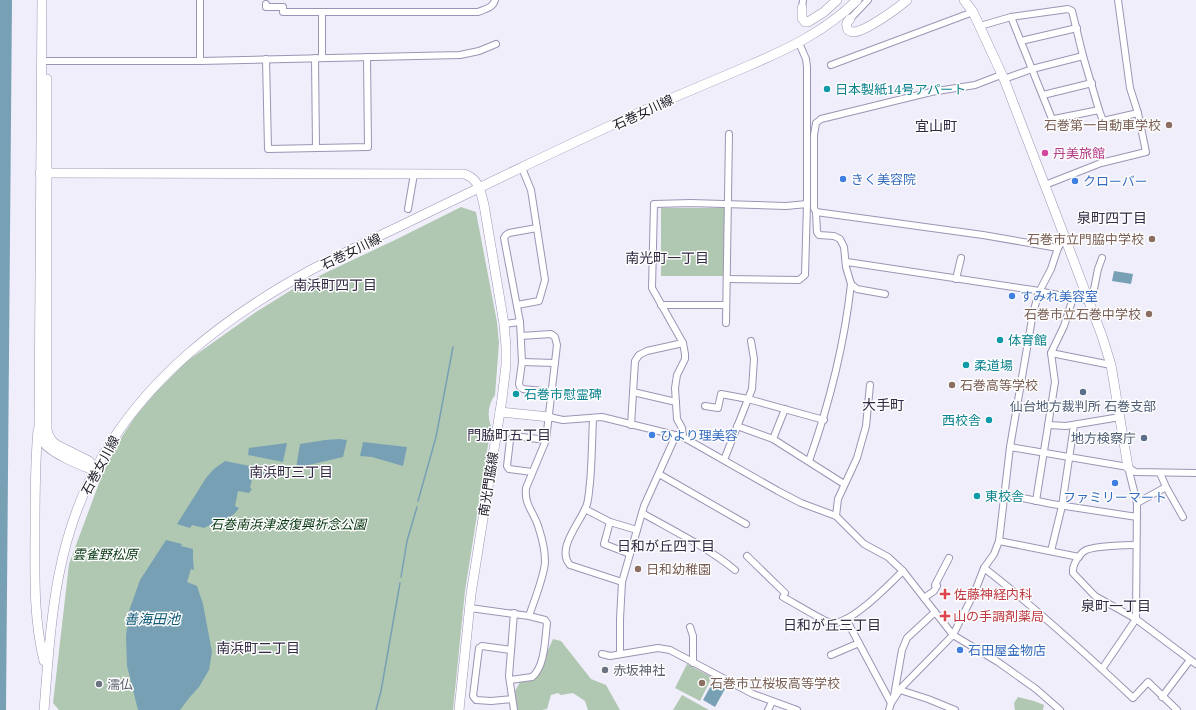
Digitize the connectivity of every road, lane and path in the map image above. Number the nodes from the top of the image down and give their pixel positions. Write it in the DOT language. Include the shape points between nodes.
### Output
graph roads {
  1 [pos="42,0"];
  2 [pos="48,0"];
  3 [pos="200,0"];
  4 [pos="495,0"];
  5 [pos="837,0"];
  6 [pos="857,0"];
  7 [pos="868,0"];
  8 [pos="907,0"];
  9 [pos="964,0"];
  10 [pos="1118,0"];
  11 [pos="266,4"];
  12 [pos="803,4"];
  13 [pos="322,12"];
  14 [pos="973,12"];
  15 [pos="1012,17"];
  16 [pos="850,19"];
  17 [pos="980,26"];
  18 [pos="1077,28"];
  19 [pos="1021,41"];
  20 [pos="799,43"];
  21 [pos="496,44"];
  22 [pos="1083,56"];
  23 [pos="367,57"];
  24 [pos="315,58"];
  25 [pos="322,58"];
  26 [pos="266,60"];
  27 [pos="44,61"];
  28 [pos="200,61"];
  29 [pos="831,65"];
  30 [pos="1032,68"];
  31 [pos="1002,77"];
  32 [pos="1092,83"];
  33 [pos="1043,95"];
  34 [pos="1100,110"];
  35 [pos="1138,113"];
  36 [pos="729,134"];
  37 [pos="811,134"];
  38 [pos="316,148"];
  39 [pos="522,168"];
  40 [pos="43,173"];
  41 [pos="414,174"];
  42 [pos="1045,185"];
  43 [pos="479,188"];
  44 [pos="728,204"];
  45 [pos="806,204"];
  46 [pos="408,210"];
  47 [pos="816,212"];
  48 [pos="537,228"];
  49 [pos="1065,237"];
  50 [pos="1058,248"];
  51 [pos="961,258"];
  52 [pos="1102,258"];
  53 [pos="847,262"];
  54 [pos="727,279"];
  55 [pos="956,279"];
  56 [pos="851,284"];
  57 [pos="1039,292"];
  58 [pos="885,294"];
  59 [pos="1073,298"];
  60 [pos="1089,300"];
  61 [pos="517,305"];
  62 [pos="661,305"];
  63 [pos="726,305"];
  64 [pos="520,322"];
  65 [pos="726,322"];
  66 [pos="504,324"];
  67 [pos="521,336"];
  68 [pos="751,341"];
  69 [pos="683,343"];
  70 [pos="1051,353"];
  71 [pos="522,362"];
  72 [pos="555,363"];
  73 [pos="1111,366"];
  74 [pos="870,385"];
  75 [pos="552,392"];
  76 [pos="633,392"];
  77 [pos="748,399"];
  78 [pos="676,402"];
  79 [pos="705,406"];
  80 [pos="785,409"];
  81 [pos="500,412"];
  82 [pos="549,417"];
  83 [pos="1120,417"];
  84 [pos="593,418"];
  85 [pos="39,419"];
  86 [pos="824,420"];
  87 [pos="631,425"];
  88 [pos="1048,425"];
  89 [pos="1074,425"];
  90 [pos="737,426"];
  91 [pos="676,435"];
  92 [pos="683,437"];
  93 [pos="773,439"];
  94 [pos="546,440"];
  95 [pos="1010,447"];
  96 [pos="1043,453"];
  97 [pos="1069,457"];
  98 [pos="724,460"];
  99 [pos="809,461"];
  100 [pos="1128,467"];
  101 [pos="94,470"];
  102 [pos="532,472"];
  103 [pos="1160,473"];
  104 [pos="1196,473"];
  105 [pos="659,474"];
  106 [pos="844,484"];
  107 [pos="1166,487"];
  108 [pos="1004,494"];
  109 [pos="1036,501"];
  110 [pos="1136,503"];
  111 [pos="1062,506"];
  112 [pos="585,509"];
  113 [pos="642,513"];
  114 [pos="836,516"];
  115 [pos="1184,516"];
  116 [pos="1137,517"];
  117 [pos="610,522"];
  118 [pos="746,524"];
  119 [pos="637,530"];
  120 [pos="999,541"];
  121 [pos="1136,545"];
  122 [pos="1051,551"];
  123 [pos="630,554"];
  124 [pos="747,556"];
  125 [pos="1078,557"];
  126 [pos="949,558"];
  127 [pos="984,568"];
  128 [pos="735,570"];
  129 [pos="903,571"];
  130 [pos="622,582"];
  131 [pos="924,598"];
  132 [pos="470,608"];
  133 [pos="935,612"];
  134 [pos="514,613"];
  135 [pos="529,616"];
  136 [pos="846,619"];
  137 [pos="1136,619"];
  138 [pos="690,627"];
  139 [pos="953,635"];
  140 [pos="859,643"];
  141 [pos="511,650"];
  142 [pos="602,654"];
  143 [pos="620,654"];
  144 [pos="831,655"];
  145 [pos="1190,660"];
  146 [pos="693,663"];
  147 [pos="1196,664"];
  148 [pos="1102,669"];
  149 [pos="46,670"];
  150 [pos="510,680"];
  151 [pos="900,690"];
  152 [pos="1162,697"];
  153 [pos="512,699"];
  154 [pos="772,702"];
  155 [pos="891,704"];
  156 [pos="44,710"];
  157 [pos="458,710"];
  158 [pos="514,710"];
  159 [pos="768,710"];
  160 [pos="797,710"];
  161 [pos="955,710"];
  162 [pos="1060,710"];
  163 [pos="1177,710"];
  1 -- 27 [label="street"];
  2 -- 27 [label="street"];
  3 -- 28 [label="street"];
  4 -- 13 [label="street" via="494,4 478,12"];
  5 -- 12 [label="street" via="808,22 802,18"];
  6 -- 20 [label="street, 石巻女川線" via="841,15"];
  7 -- 16 [label="street"];
  8 -- 16 [label="street" via="859,31 848,30 846,22"];
  9 -- 14 [label="street"];
  10 -- 35 [label="street" via="1130,88"];
  11 -- 13 [label="street" via="266,7 283,7 283,12"];
  13 -- 25 [label="street"];
  14 -- 17 [label="street"];
  14 -- 29 [label="street"];
  15 -- 17 [label="street"];
  15 -- 18 [label="street" via="1068,9 1072,11"];
  15 -- 19 [label="street"];
  17 -- 31 [label="street"];
  18 -- 19 [label="street"];
  18 -- 22 [label="street"];
  19 -- 30 [label="street"];
  20 -- 37 [label="street" via="807,67"];
  20 -- 39 [label="street, 石巻女川線" via="663,102"];
  21 -- 23 [label="street" via="460,55"];
  22 -- 30 [label="street"];
  22 -- 32 [label="street"];
  23 -- 25 [label="street"];
  23 -- 38 [label="street" via="368,147"];
  24 -- 25 [label="street"];
  24 -- 26 [label="street"];
  24 -- 38 [label="street"];
  26 -- 28 [label="street"];
  26 -- 38 [label="street" via="268,149"];
  27 -- 28 [label="street"];
  27 -- 40 [label="street"];
  30 -- 31 [label="street"];
  30 -- 33 [label="street"];
  31 -- 37 [label="street" via="821,119"];
  31 -- 42 [label="street"];
  32 -- 33 [label="street"];
  32 -- 34 [label="street"];
  33 -- 34 [label="street" via="1054,120"];
  34 -- 35 [label="street" via="1103,121"];
  35 -- 42 [label="street" via="1146,152 1101,163"];
  36 -- 44 [label="street"];
  37 -- 45 [label="street"];
  37 -- 47 [label="street"];
  39 -- 43 [label="street, 石巻女川線"];
  39 -- 48 [label="street" via="532,190"];
  40 -- 41 [label="street"];
  40 -- 85 [label="street"];
  40 -- 101 [label="street" via="47,429 52,441 89,461"];
  41 -- 43 [label="street" via="464,174 473,178"];
  41 -- 46 [label="street"];
  42 -- 49 [label="street"];
  43 -- 66 [label="street, 南光門脇線"];
  43 -- 101 [label="street, 石巻女川線" via="313,269 234,318 185,355 154,386 112,440"];
  44 -- 45 [label="street"];
  44 -- 54 [label="street"];
  44 -- 62 [label="street" via="654,204 652,288"];
  45 -- 54 [label="street" via="805,275 800,280"];
  47 -- 50 [label="street"];
  47 -- 53 [label="street" via="817,232 819,235 840,239"];
  48 -- 61 [label="street" via="544,280 539,301"];
  48 -- 61 [label="street" via="509,233 504,238"];
  49 -- 50 [label="street"];
  49 -- 60 [label="street"];
  50 -- 57 [label="street" via="1051,270"];
  51 -- 55 [label="street"];
  52 -- 60 [label="street" via="1093,294"];
  53 -- 55 [label="street"];
  53 -- 56 [label="street"];
  54 -- 63 [label="street"];
  55 -- 57 [label="street"];
  56 -- 58 [label="street" via="857,289"];
  56 -- 86 [label="street" via="847,323"];
  57 -- 59 [label="street"];
  57 -- 95 [label="street" via="1033,313"];
  59 -- 60 [label="street"];
  59 -- 70 [label="street" via="1064,326"];
  60 -- 73 [label="street"];
  61 -- 64 [label="street"];
  62 -- 63 [label="street"];
  62 -- 69 [label="street"];
  63 -- 65 [label="street"];
  64 -- 66 [label="street"];
  64 -- 67 [label="street"];
  66 -- 81 [label="street, 南光門脇線" via="506,365"];
  67 -- 71 [label="street"];
  67 -- 72 [label="street" via="555,336"];
  68 -- 77 [label="street" via="754,359 752,389"];
  69 -- 76 [label="street" via="647,351 637,356"];
  69 -- 78 [label="street" via="685,359 677,375"];
  70 -- 73 [label="street"];
  70 -- 88 [label="street" via="1055,382"];
  71 -- 72 [label="street"];
  71 -- 75 [label="street" via="520,387"];
  72 -- 75 [label="street"];
  73 -- 83 [label="street"];
  74 -- 106 [label="street" via="866,426 857,458"];
  75 -- 82 [label="street"];
  76 -- 78 [label="street"];
  76 -- 87 [label="street"];
  77 -- 79 [label="street" via="721,394 718,408"];
  77 -- 80 [label="street"];
  77 -- 90 [label="street"];
  78 -- 92 [label="street" via="677,419"];
  80 -- 86 [label="street"];
  80 -- 93 [label="street"];
  81 -- 82 [label="street"];
  81 -- 132 [label="street, 南光門脇線"];
  82 -- 84 [label="street" via="564,420"];
  82 -- 94 [label="street"];
  83 -- 89 [label="street"];
  83 -- 100 [label="street"];
  84 -- 87 [label="street" via="607,418"];
  84 -- 112 [label="street" via="589,488"];
  85 -- 101 [label="street" via="40,433 46,446"];
  85 -- 149 [label="street" via="34,579"];
  86 -- 99 [label="street"];
  87 -- 91 [label="street"];
  88 -- 89 [label="street"];
  88 -- 96 [label="street"];
  89 -- 97 [label="street"];
  90 -- 93 [label="street"];
  90 -- 98 [label="street"];
  91 -- 92 [label="street"];
  91 -- 105 [label="street"];
  92 -- 98 [label="street"];
  93 -- 99 [label="street"];
  94 -- 102 [label="street"];
  94 -- 102 [label="street" via="514,436 510,440 507,466 510,469"];
  95 -- 96 [label="street"];
  95 -- 108 [label="street"];
  96 -- 97 [label="street"];
  96 -- 109 [label="street"];
  97 -- 100 [label="street"];
  97 -- 111 [label="street"];
  98 -- 114 [label="street" via="801,503"];
  99 -- 106 [label="street"];
  100 -- 103 [label="street" via="1136,472"];
  100 -- 110 [label="street"];
  101 -- 149 [label="street, 石巻女川線" via="75,516 61,560 54,593"];
  102 -- 135 [label="street" via="525,496 540,529 545,561"];
  103 -- 104 [label="street"];
  103 -- 107 [label="street"];
  105 -- 113 [label="street"];
  105 -- 118 [label="street"];
  106 -- 114 [label="street" via="838,499"];
  107 -- 110 [label="street"];
  107 -- 115 [label="street"];
  108 -- 109 [label="street"];
  108 -- 120 [label="street"];
  109 -- 111 [label="street"];
  110 -- 116 [label="street"];
  111 -- 116 [label="street"];
  111 -- 122 [label="street"];
  112 -- 117 [label="street"];
  112 -- 130 [label="street" via="566,547 568,563"];
  113 -- 119 [label="street"];
  113 -- 128 [label="street" via="701,546"];
  114 -- 129 [label="street" via="864,544 888,557"];
  116 -- 121 [label="street"];
  117 -- 119 [label="street"];
  117 -- 123 [label="street" via="604,544"];
  119 -- 123 [label="street"];
  120 -- 122 [label="street"];
  120 -- 127 [label="street"];
  121 -- 125 [label="street" via="1089,549"];
  121 -- 137 [label="street"];
  122 -- 125 [label="street"];
  123 -- 130 [label="street"];
  124 -- 136 [label="street" via="784,595 831,623"];
  125 -- 137 [label="street" via="1072,569 1073,574 1095,596"];
  126 -- 131 [label="street" via="934,591"];
  127 -- 139 [label="street"];
  127 -- 148 [label="street"];
  129 -- 131 [label="street"];
  129 -- 136 [label="street" via="863,608"];
  130 -- 143 [label="street"];
  131 -- 133 [label="street"];
  132 -- 134 [label="street"];
  132 -- 157 [label="street, 南光門脇線"];
  133 -- 139 [label="street"];
  133 -- 155 [label="street" via="907,638 902,650"];
  134 -- 135 [label="street"];
  134 -- 141 [label="street"];
  135 -- 150 [label="street" via="545,620 547,623 543,658 532,677"];
  136 -- 140 [label="street"];
  137 -- 145 [label="street"];
  137 -- 148 [label="street"];
  138 -- 146 [label="street" via="693,636"];
  139 -- 151 [label="street"];
  139 -- 162 [label="street" via="998,662"];
  140 -- 144 [label="street"];
  140 -- 155 [label="street"];
  141 -- 150 [label="street"];
  141 -- 153 [label="street" via="482,646 479,648 473,696 476,700"];
  142 -- 143 [label="street"];
  143 -- 146 [label="street" via="658,648 670,650"];
  145 -- 147 [label="street"];
  145 -- 152 [label="street"];
  146 -- 154 [label="street"];
  148 -- 152 [label="street" via="1133,698 1148,682"];
  149 -- 156 [label="street, 石巻女川線"];
  150 -- 153 [label="street"];
  151 -- 155 [label="street"];
  151 -- 161 [label="street"];
  152 -- 163 [label="street"];
  153 -- 158 [label="street"];
  154 -- 159 [label="street"];
  154 -- 160 [label="street"];
}
